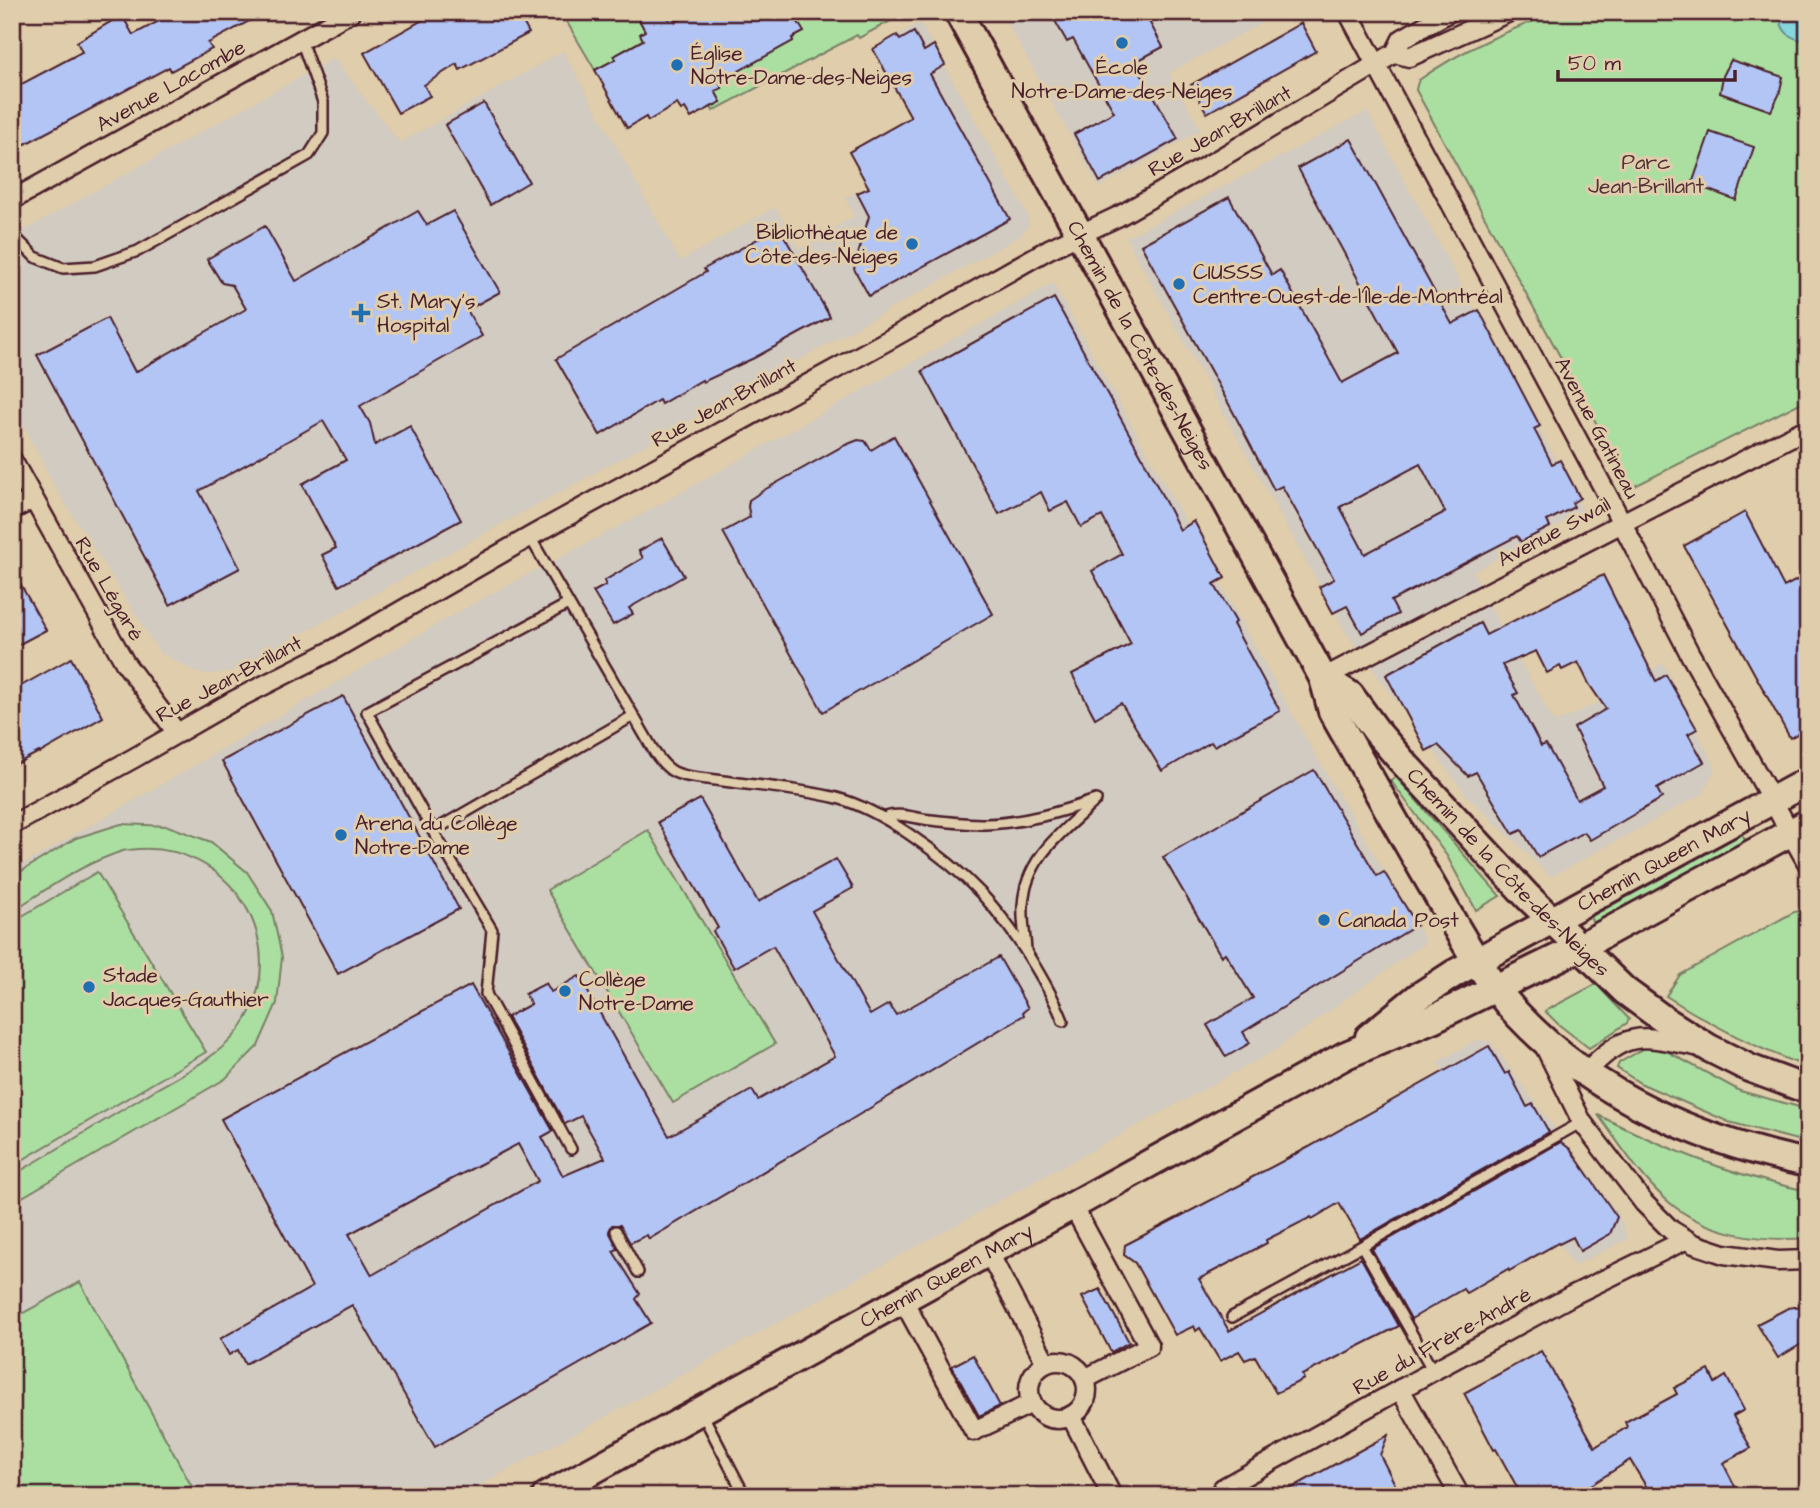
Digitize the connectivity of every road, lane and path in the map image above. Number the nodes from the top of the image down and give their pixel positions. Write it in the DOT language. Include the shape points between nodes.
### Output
graph roads {
  1 [pos="351,12"];
  2 [pos="958,12"];
  3 [pos="1348,12"];
  4 [pos="1449,12"];
  5 [pos="1509,12"];
  6 [pos="300,40"];
  7 [pos="1395,53"];
  8 [pos="1375,65"];
  9 [pos="12,200"];
  10 [pos="12,234"];
  11 [pos="1080,234"];
  12 [pos="1808,428"];
  13 [pos="12,460"];
  14 [pos="33,499"];
  15 [pos="12,510"];
  16 [pos="1622,523"];
  17 [pos="530,537"];
  18 [pos="568,604"];
  19 [pos="1323,678"];
  20 [pos="633,716"];
  21 [pos="177,733"];
  22 [pos="1808,781"];
  23 [pos="1771,801"];
  24 [pos="884,818"];
  25 [pos="12,825"];
  26 [pos="1798,827"];
  27 [pos="433,831"];
  28 [pos="1808,863"];
  29 [pos="1550,920"];
  30 [pos="1578,947"];
  31 [pos="1027,953"];
  32 [pos="1477,961"];
  33 [pos="1496,987"];
  34 [pos="1063,1021"];
  35 [pos="1540,1036"];
  36 [pos="1709,1048"];
  37 [pos="1346,1055"];
  38 [pos="1586,1072"];
  39 [pos="1808,1090"];
  40 [pos="1582,1122"];
  41 [pos="570,1149"];
  42 [pos="1808,1163"];
  43 [pos="1073,1206"];
  44 [pos="616,1231"];
  45 [pos="1685,1240"];
  46 [pos="1363,1246"];
  47 [pos="989,1253"];
  48 [pos="1808,1260"];
  49 [pos="638,1272"];
  50 [pos="903,1300"];
  51 [pos="1232,1317"];
  52 [pos="1046,1363"];
  53 [pos="1433,1371"];
  54 [pos="1085,1379"];
  55 [pos="1400,1389"];
  56 [pos="1032,1403"];
  57 [pos="701,1411"];
  58 [pos="1071,1416"];
  59 [pos="1223,1489"];
  60 [pos="546,1496"];
  61 [pos="745,1496"];
  62 [pos="1112,1496"];
  63 [pos="1460,1496"];
  1 -- 6 [label="street, Avenue Lacombe"];
  2 -- 11 [label="main road, Chemin de la Côte-des-Neiges"];
  3 -- 8 [label="street, Avenue Gatineau"];
  4 -- 7 [label="street, Rue Jean-Brillant" via="1402,39"];
  5 -- 7 [label="street" via="1409,57"];
  6 -- 9 [label="street, Avenue Lacombe"];
  6 -- 10 [label="lane" via="323,102 323,133 309,155 138,251 94,266 64,268 35,257"];
  7 -- 8 [label="street, Rue Jean-Brillant"];
  8 -- 11 [label="street, Rue Jean-Brillant" via="1222,158"];
  8 -- 16 [label="street, Avenue Gatineau"];
  11 -- 17 [label="street, Rue Jean-Brillant"];
  11 -- 19 [label="main road, Chemin de la Côte-des-Neiges"];
  12 -- 16 [label="street, Avenue Swail"];
  13 -- 14 [label="street, Rue Légaré"];
  14 -- 15 [label="street"];
  14 -- 21 [label="street, Rue Légaré" via="125,663"];
  16 -- 19 [label="street, Avenue Swail"];
  16 -- 23 [label="street, Avenue Gatineau"];
  17 -- 18 [label="lane"];
  17 -- 21 [label="street, Rue Jean-Brillant"];
  18 -- 20 [label="lane"];
  18 -- 27 [label="lane" via="367,712"];
  19 -- 29 [label="main road, Chemin de la Côte-des-Neiges" via="1350,695 1395,753"];
  19 -- 32 [label="main road, Chemin de la Côte-des-Neiges" via="1332,711"];
  20 -- 24 [label="lane" via="655,753 676,773 818,794"];
  20 -- 27 [label="lane"];
  21 -- 25 [label="street, Rue Jean-Brillant"];
  22 -- 23 [label="main road, Chemin Queen Mary"];
  23 -- 26 [label="street, Avenue Gatineau"];
  23 -- 29 [label="main road, Chemin Queen Mary"];
  24 -- 31 [label="lane" via="967,878"];
  24 -- 31 [label="lane" via="1011,822 1096,800 1035,863 1023,904"];
  26 -- 28 [label="street, Avenue Gatineau"];
  26 -- 30 [label="main road, Chemin Queen Mary"];
  27 -- 41 [label="lane" via="492,930 486,994"];
  29 -- 30 [label="main road, Chemin de la Côte-des-Neiges"];
  29 -- 32 [label="main road, Chemin Queen Mary"];
  30 -- 33 [label="main road, Chemin Queen Mary"];
  30 -- 36 [label="main road, Chemin de la Côte-des-Neiges" via="1642,1005"];
  31 -- 34 [label="lane"];
  32 -- 33 [label="main road, Chemin de la Côte-des-Neiges"];
  32 -- 37 [label="main road, Chemin Queen Mary" via="1418,998"];
  33 -- 35 [label="main road, Chemin de la Côte-des-Neiges"];
  33 -- 37 [label="main road, Chemin Queen Mary"];
  35 -- 38 [label="main road, Chemin de la Côte-des-Neiges"];
  35 -- 40 [label="street, Chemin de la Côte-des-Neiges"];
  36 -- 38 [label="street, Chemin de la Côte-des-Neiges" via="1637,1038 1608,1051"];
  36 -- 39 [label="main road, Chemin de la Côte-des-Neiges"];
  37 -- 43 [label="main road, Chemin Queen Mary"];
  38 -- 42 [label="main road, Chemin de la Côte-des-Neiges" via="1668,1118 1730,1142"];
  40 -- 45 [label="street, Chemin de la Côte-des-Neiges" via="1644,1203"];
  40 -- 46 [label="lane"];
  43 -- 47 [label="main road, Chemin Queen Mary"];
  43 -- 54 [label="street" via="1149,1346"];
  44 -- 49 [label="lane"];
  45 -- 48 [label="street, Chemin de la Côte-des-Neiges" via="1740,1257"];
  45 -- 53 [label="street, Rue du Frère-André"];
  46 -- 51 [label="lane"];
  46 -- 53 [label="lane"];
  47 -- 50 [label="main road, Chemin Queen Mary"];
  47 -- 52 [label="street"];
  50 -- 56 [label="street" via="974,1431"];
  50 -- 57 [label="main road, Chemin Queen Mary"];
  52 -- 54 [label="street" via="1064,1361"];
  52 -- 56 [label="street" via="1029,1384"];
  53 -- 55 [label="street, Rue du Frère-André"];
  54 -- 58 [label="street" via="1083,1404"];
  55 -- 59 [label="street, Rue du Frère-André"];
  55 -- 63 [label="street"];
  56 -- 58 [label="street" via="1053,1419"];
  57 -- 60 [label="main road, Chemin Queen Mary"];
  57 -- 61 [label="lane"];
  58 -- 62 [label="street"];
}
